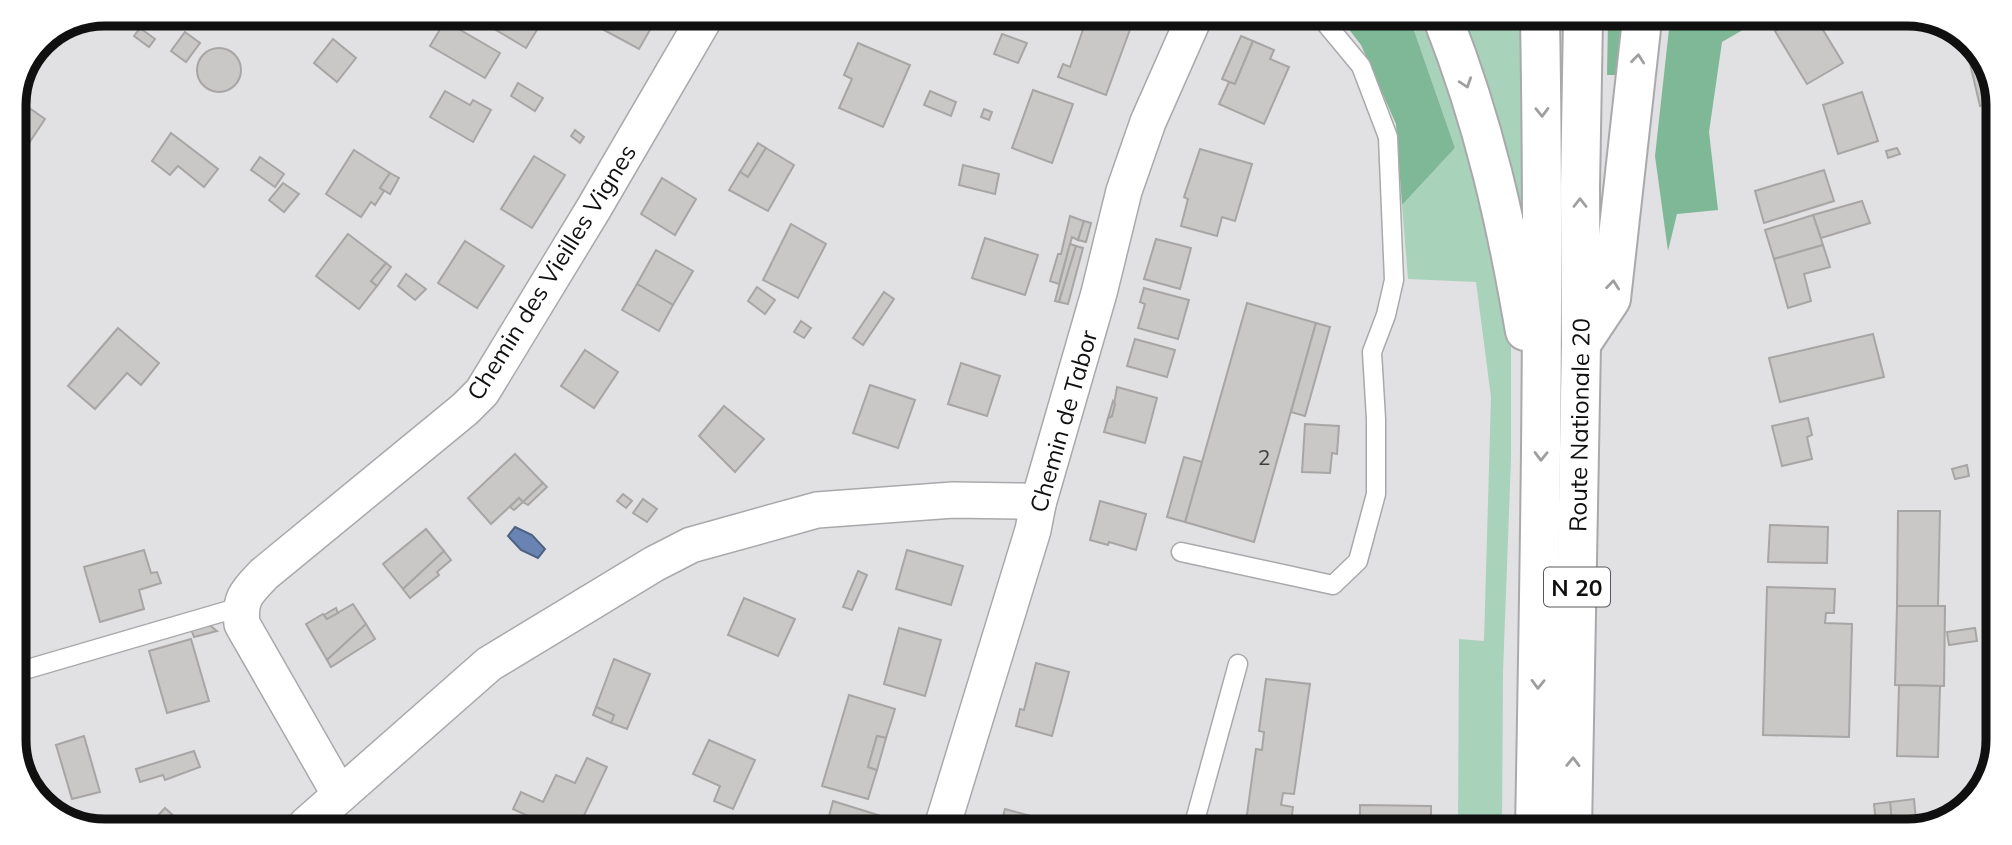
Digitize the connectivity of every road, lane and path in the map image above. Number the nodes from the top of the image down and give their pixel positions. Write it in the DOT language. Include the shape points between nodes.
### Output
graph roads {
  1 [pos="700,26"];
  2 [pos="1190,26"];
  3 [pos="1328,26"];
  4 [pos="1446,26"];
  5 [pos="1540,26"];
  6 [pos="1583,26"];
  7 [pos="1641,26"];
  8 [pos="1581,344"];
  9 [pos="1543,388"];
  10 [pos="1038,503"];
  11 [pos="1181,552"];
  12 [pos="240,607"];
  13 [pos="1238,664"];
  14 [pos="26,669"];
  15 [pos="340,795"];
  16 [pos="313,819"];
  17 [pos="944,819"];
  18 [pos="1195,819"];
  19 [pos="1535,819"];
  20 [pos="1572,819"];
  1 -- 12 [label="street, Chemin des Vieilles Vignes" via="482,392 264,574"];
  2 -- 10 [label="street, Chemin de Tabor" via="1148,122 1124,191"];
  3 -- 11 [label="lane" via="1361,66 1388,137 1394,280 1372,352 1376,494 1359,561 1333,585"];
  4 -- 9 [label="main road, one-way" via="1492,164 1526,332"];
  5 -- 9 [label="main road, Route Nationale 20 / N 20, one-way"];
  8 -- 6 [label="main road, Route Nationale 20 / N 20, one-way"];
  8 -- 7 [label="main road, one-way" via="1611,299"];
  20 -- 8 [label="main road, Route Nationale 20 / N 20, one-way"];
  9 -- 19 [label="main road, Route Nationale 20 / N 20, one-way"];
  10 -- 15 [label="street" via="953,500 817,510 691,545 489,664"];
  10 -- 17 [label="street, Chemin de Tabor"];
  12 -- 14 [label="lane"];
  12 -- 15 [label="street" via="242,624"];
  13 -- 18 [label="lane"];
  15 -- 16 [label="street"];
}
